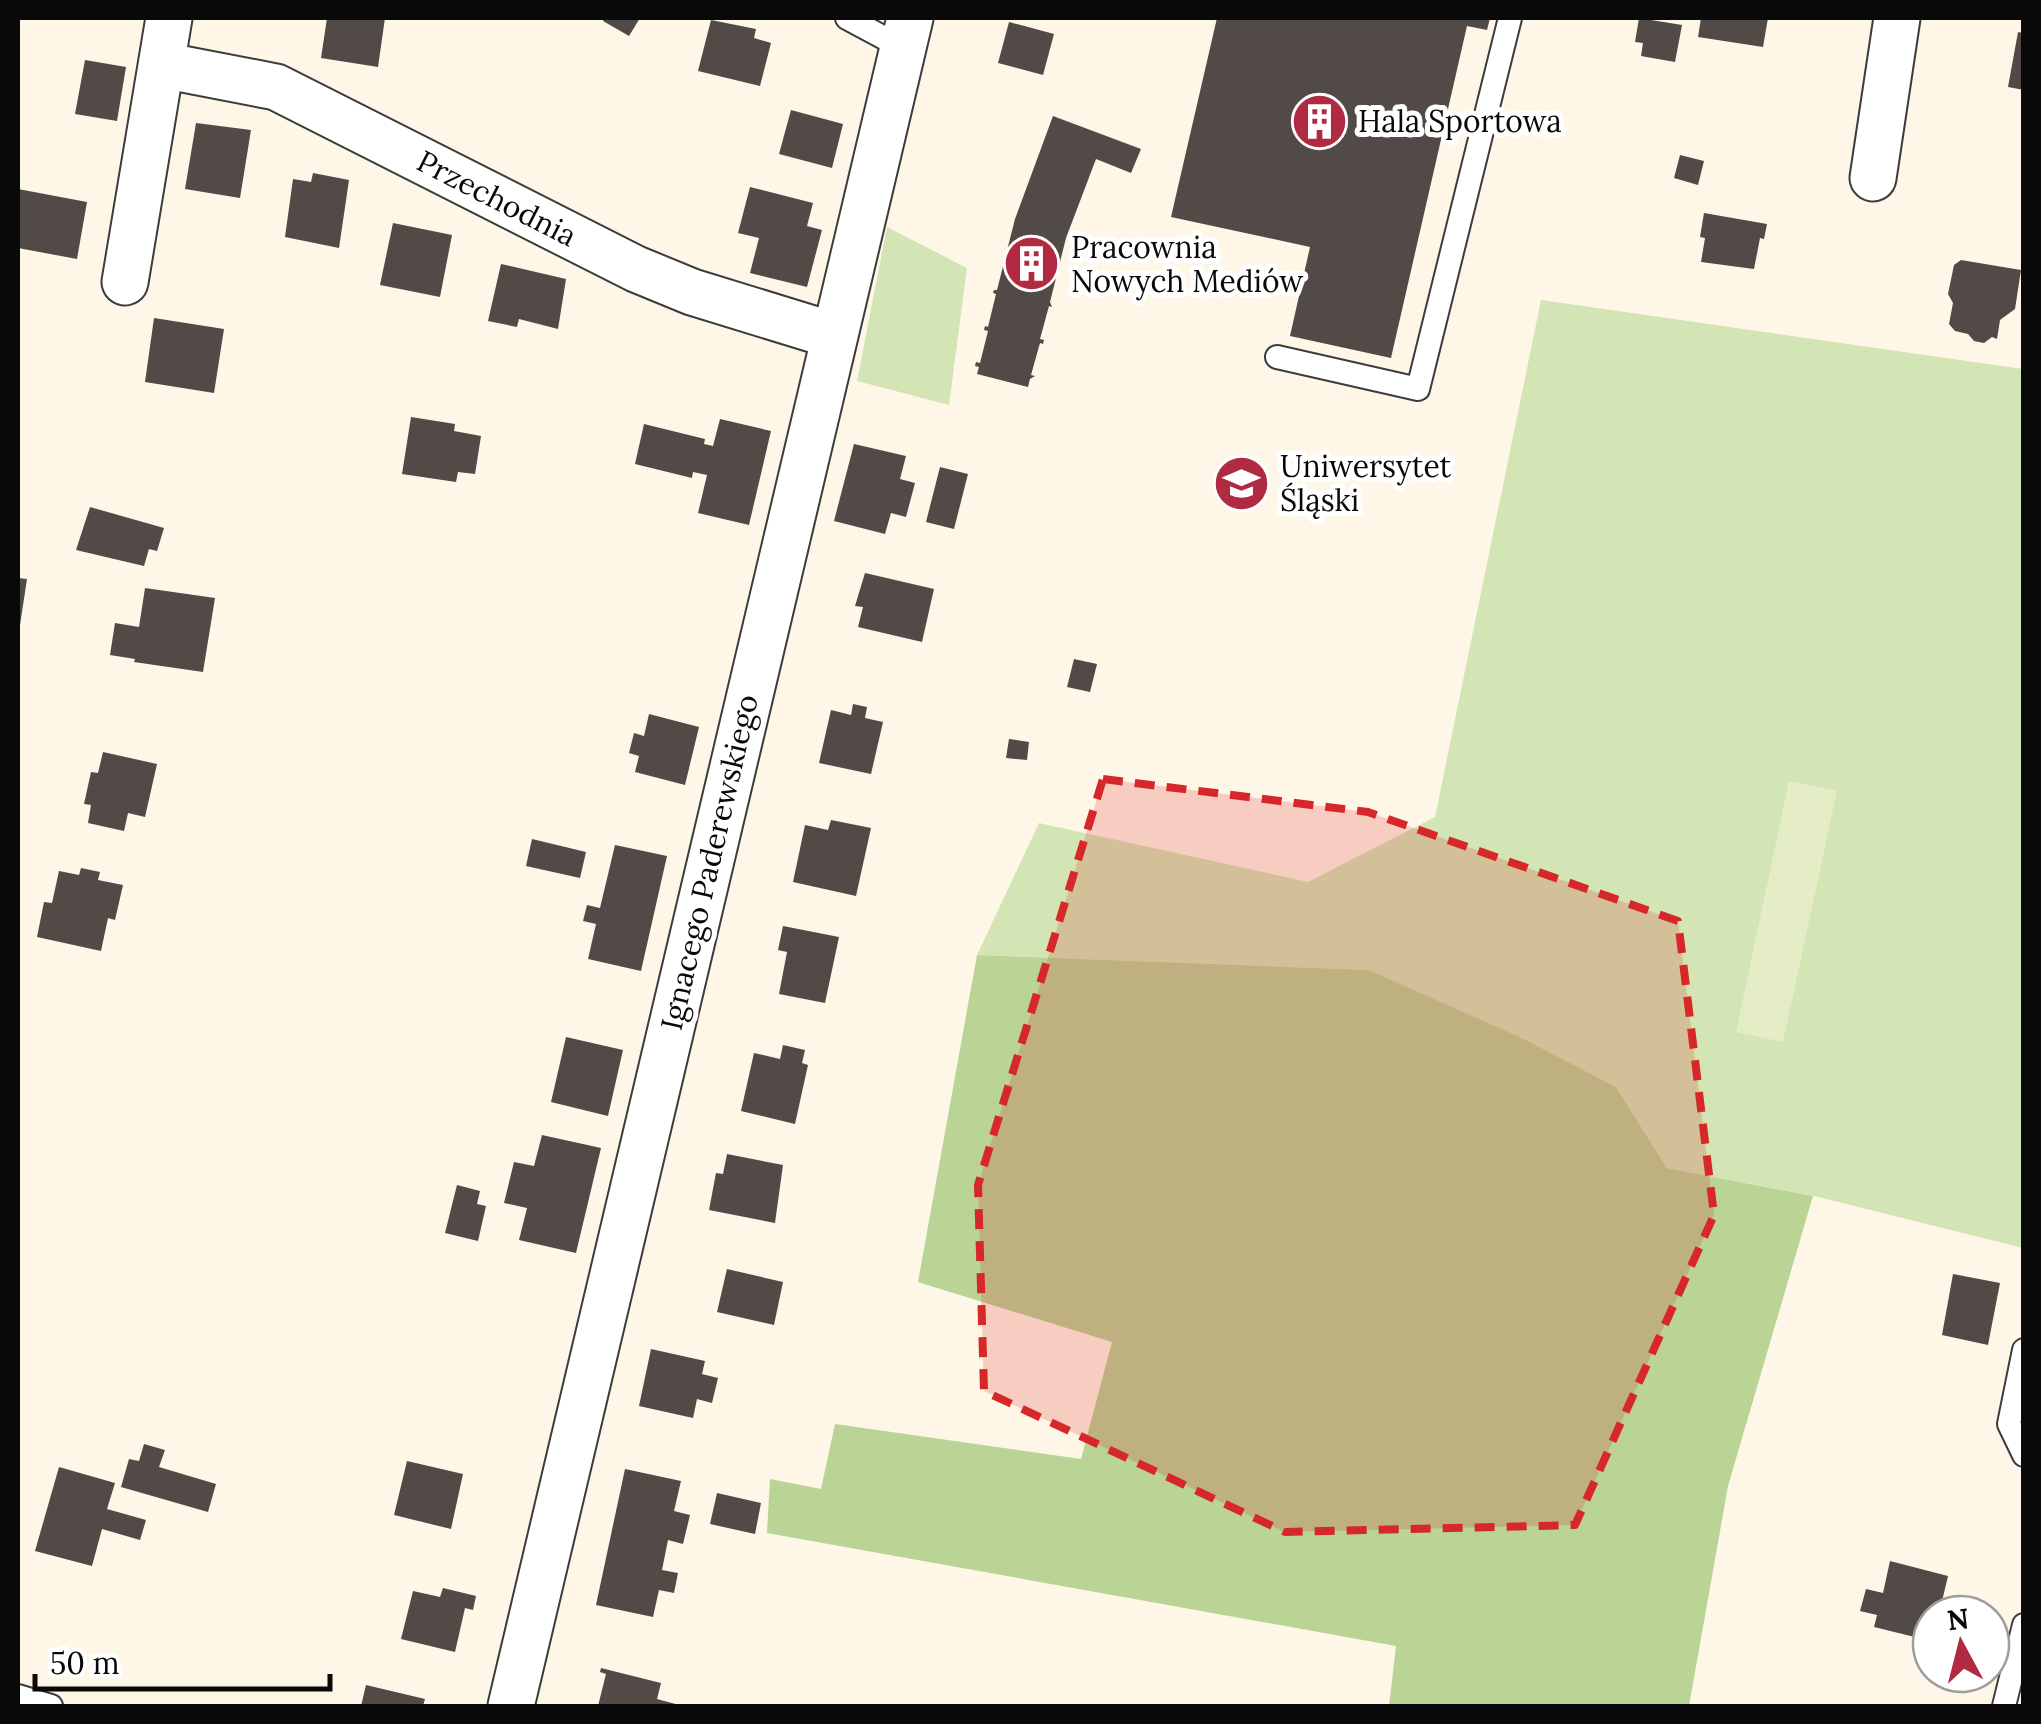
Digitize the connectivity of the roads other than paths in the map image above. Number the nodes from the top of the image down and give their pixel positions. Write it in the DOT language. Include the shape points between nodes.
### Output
graph roads {
  1 [pos="169,18"];
  2 [pos="847,18"];
  3 [pos="1510,18"];
  4 [pos="1897,18"];
  5 [pos="906,33"];
  6 [pos="162,66"];
  7 [pos="1873,178"];
  8 [pos="125,282"];
  9 [pos="832,335"];
  10 [pos="1277,357"];
  11 [pos="2024,1350"];
  12 [pos="2024,1455"];
  13 [pos="2024,1625"];
  14 [pos="18,1696"];
  15 [pos="51,1706"];
  16 [pos="511,1706"];
  17 [pos="2004,1706"];
  1 -- 6 [label="street"];
  2 -- 5 [label="lane"];
  3 -- 10 [label="lane" via="1418,389"];
  4 -- 7 [label="street"];
  5 -- 9 [label="street, Ignacego Paderewskiego"];
  6 -- 8 [label="street"];
  6 -- 9 [label="street, Przechodnia" via="276,87 636,269"];
  9 -- 16 [label="street, Ignacego Paderewskiego"];
  11 -- 12 [label="lane" via="2009,1424"];
  13 -- 17 [label="lane"];
  14 -- 15 [label="lane"];
}
